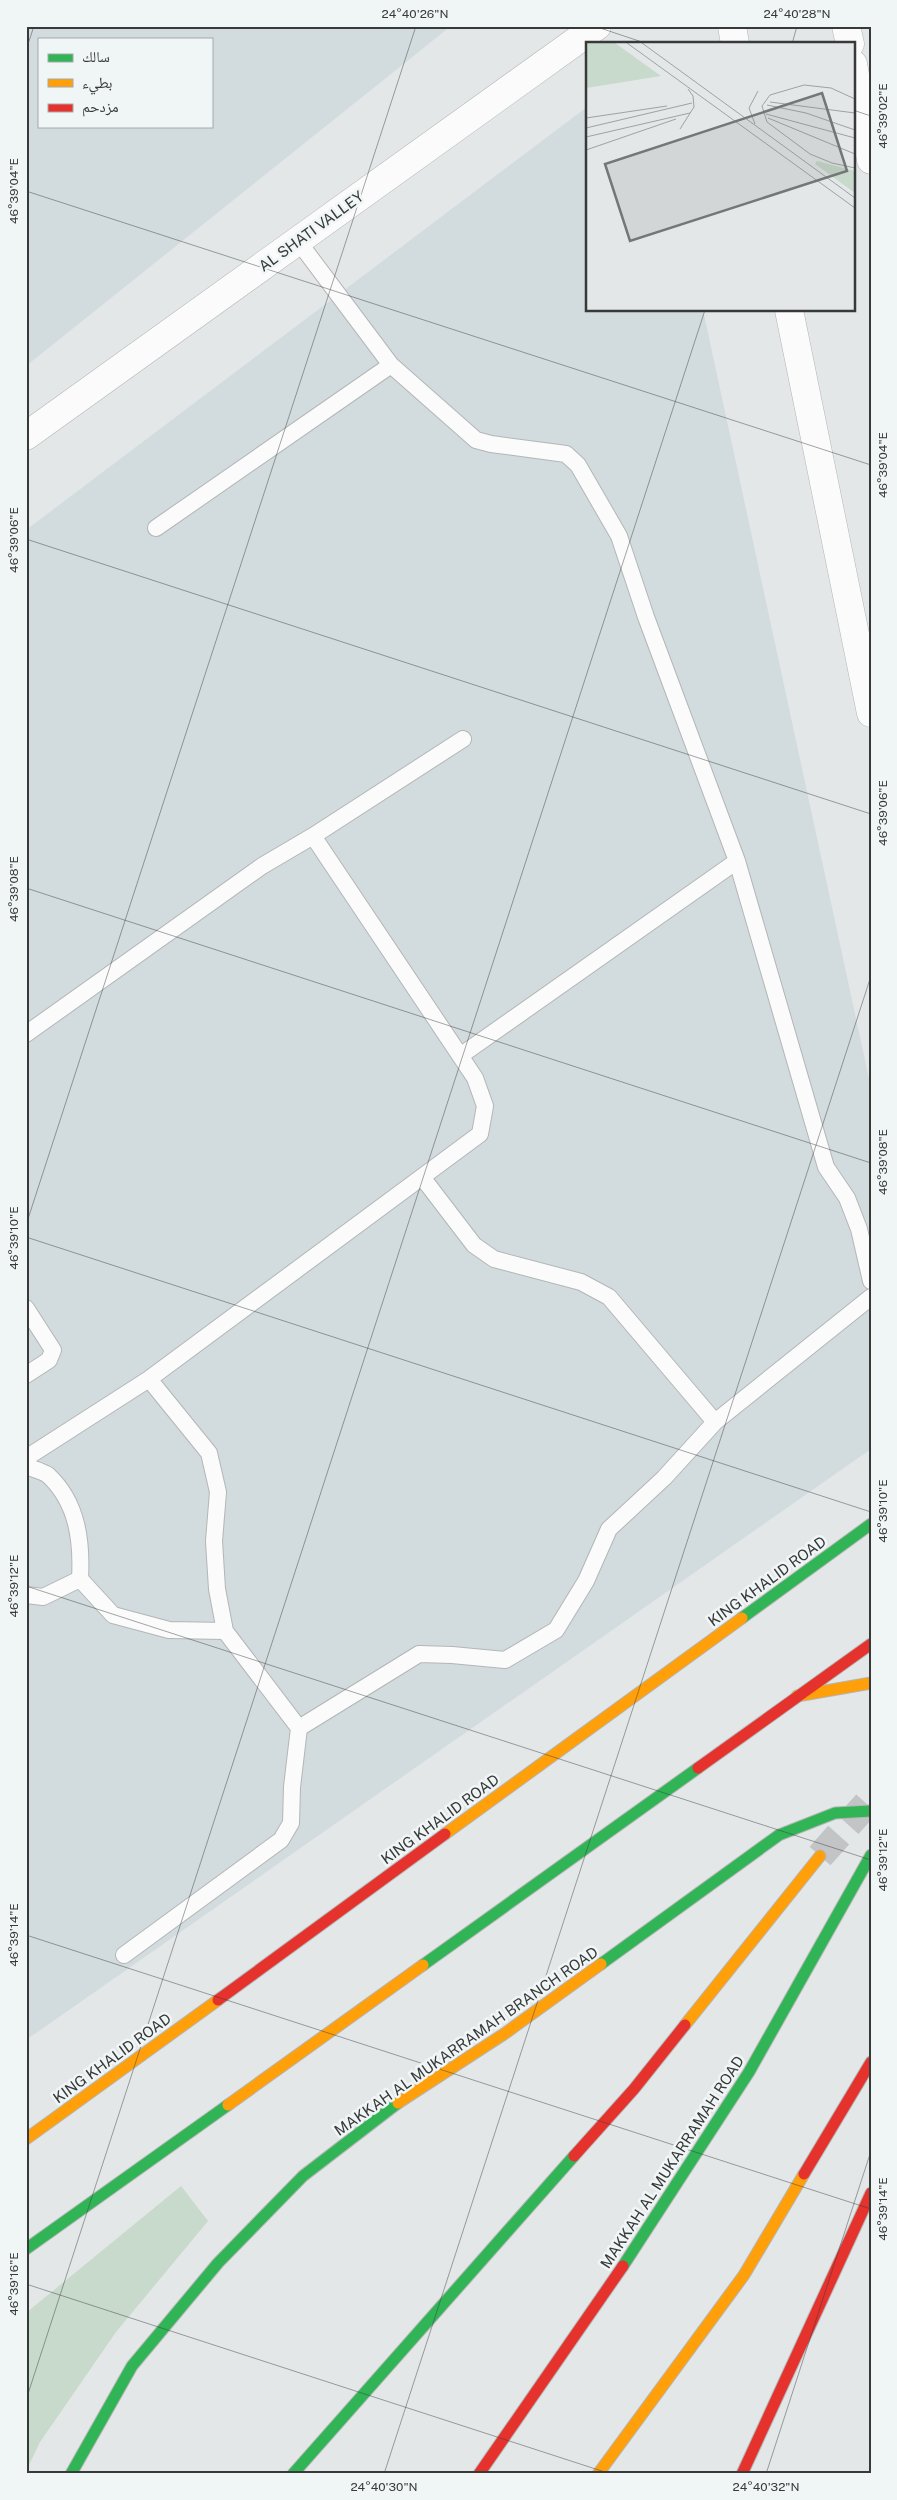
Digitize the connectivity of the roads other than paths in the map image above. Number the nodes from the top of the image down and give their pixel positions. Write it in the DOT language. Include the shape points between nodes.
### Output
graph roads {
  1 [pos="597,26"];
  2 [pos="732,26"];
  3 [pos="846,26"];
  4 [pos="735,42"];
  5 [pos="850,42"];
  6 [pos="854,69"];
  7 [pos="871,160"];
  8 [pos="298,241"];
  9 [pos="789,311"];
  10 [pos="391,366"];
  11 [pos="26,436"];
  12 [pos="156,528"];
  13 [pos="871,713"];
  14 [pos="463,739"];
  15 [pos="314,836"];
  16 [pos="737,861"];
  17 [pos="26,1034"];
  18 [pos="460,1056"];
  19 [pos="422,1178"];
  20 [pos="871,1281"];
  21 [pos="871,1297"];
  22 [pos="26,1308"];
  23 [pos="26,1375"];
  24 [pos="148,1379"];
  25 [pos="715,1422"];
  26 [pos="26,1458"];
  27 [pos="26,1466"];
  28 [pos="871,1524"];
  29 [pos="80,1580"];
  30 [pos="26,1595"];
  31 [pos="225,1631"];
  32 [pos="871,1644"];
  33 [pos="871,1683"];
  34 [pos="797,1696"];
  35 [pos="299,1728"];
  36 [pos="871,1811"];
  37 [pos="871,1855"];
  38 [pos="820,1856"];
  39 [pos="124,1955"];
  40 [pos="871,2062"];
  41 [pos="26,2139"];
  42 [pos="871,2194"];
  43 [pos="26,2249"];
  44 [pos="71,2474"];
  45 [pos="293,2474"];
  46 [pos="479,2474"];
  47 [pos="598,2474"];
  48 [pos="742,2474"];
  1 -- 8 [label="street, AL SHATI VALLEY"];
  2 -- 4 [label="street"];
  3 -- 5 [label="street"];
  6 -- 7 [label="street"];
  8 -- 10 [label="lane"];
  8 -- 11 [label="street, AL SHATI VALLEY"];
  9 -- 13 [label="street"];
  10 -- 12 [label="lane"];
  10 -- 16 [label="lane" via="476,440 566,454 578,465 618,536"];
  14 -- 15 [label="lane"];
  15 -- 17 [label="lane" via="262,866"];
  15 -- 18 [label="lane"];
  16 -- 18 [label="lane"];
  16 -- 20 [label="lane" via="826,1167 847,1198 859,1229"];
  18 -- 19 [label="lane" via="475,1078 486,1106 480,1134"];
  19 -- 24 [label="lane"];
  19 -- 25 [label="lane" via="474,1246 494,1259 581,1282 609,1297"];
  21 -- 25 [label="lane"];
  22 -- 23 [label="lane" via="53,1350 49,1360"];
  24 -- 26 [label="lane"];
  24 -- 31 [label="lane" via="209,1453 218,1492 214,1541 217,1590"];
  25 -- 35 [label="lane" via="664,1478 609,1529 586,1581 556,1630 505,1660 419,1654"];
  27 -- 29 [label="lane" via="47,1474 75,1517 82,1549"];
  28 -- 41 [label="main road, KING KHALID ROAD"];
  29 -- 30 [label="lane" via="43,1597"];
  29 -- 31 [label="lane" via="113,1615 169,1630"];
  31 -- 35 [label="lane"];
  32 -- 34 [label="main road"];
  33 -- 34 [label="main road"];
  34 -- 43 [label="main road"];
  35 -- 39 [label="lane" via="291,1823 281,1840"];
  36 -- 44 [label="main road, MAKKAH AL MUKARRAMAH BRANCH ROAD" via="859,1809 819,1819 778,1835 504,2034 400,2102 303,2176 218,2263 132,2366"];
  37 -- 46 [label="main road, MAKKAH AL MUKARRAMAH ROAD" via="749,2072 592,2313"];
  38 -- 45 [label="main road" via="634,2089"];
  40 -- 47 [label="main road" via="744,2275"];
  42 -- 48 [label="main road"];
}
